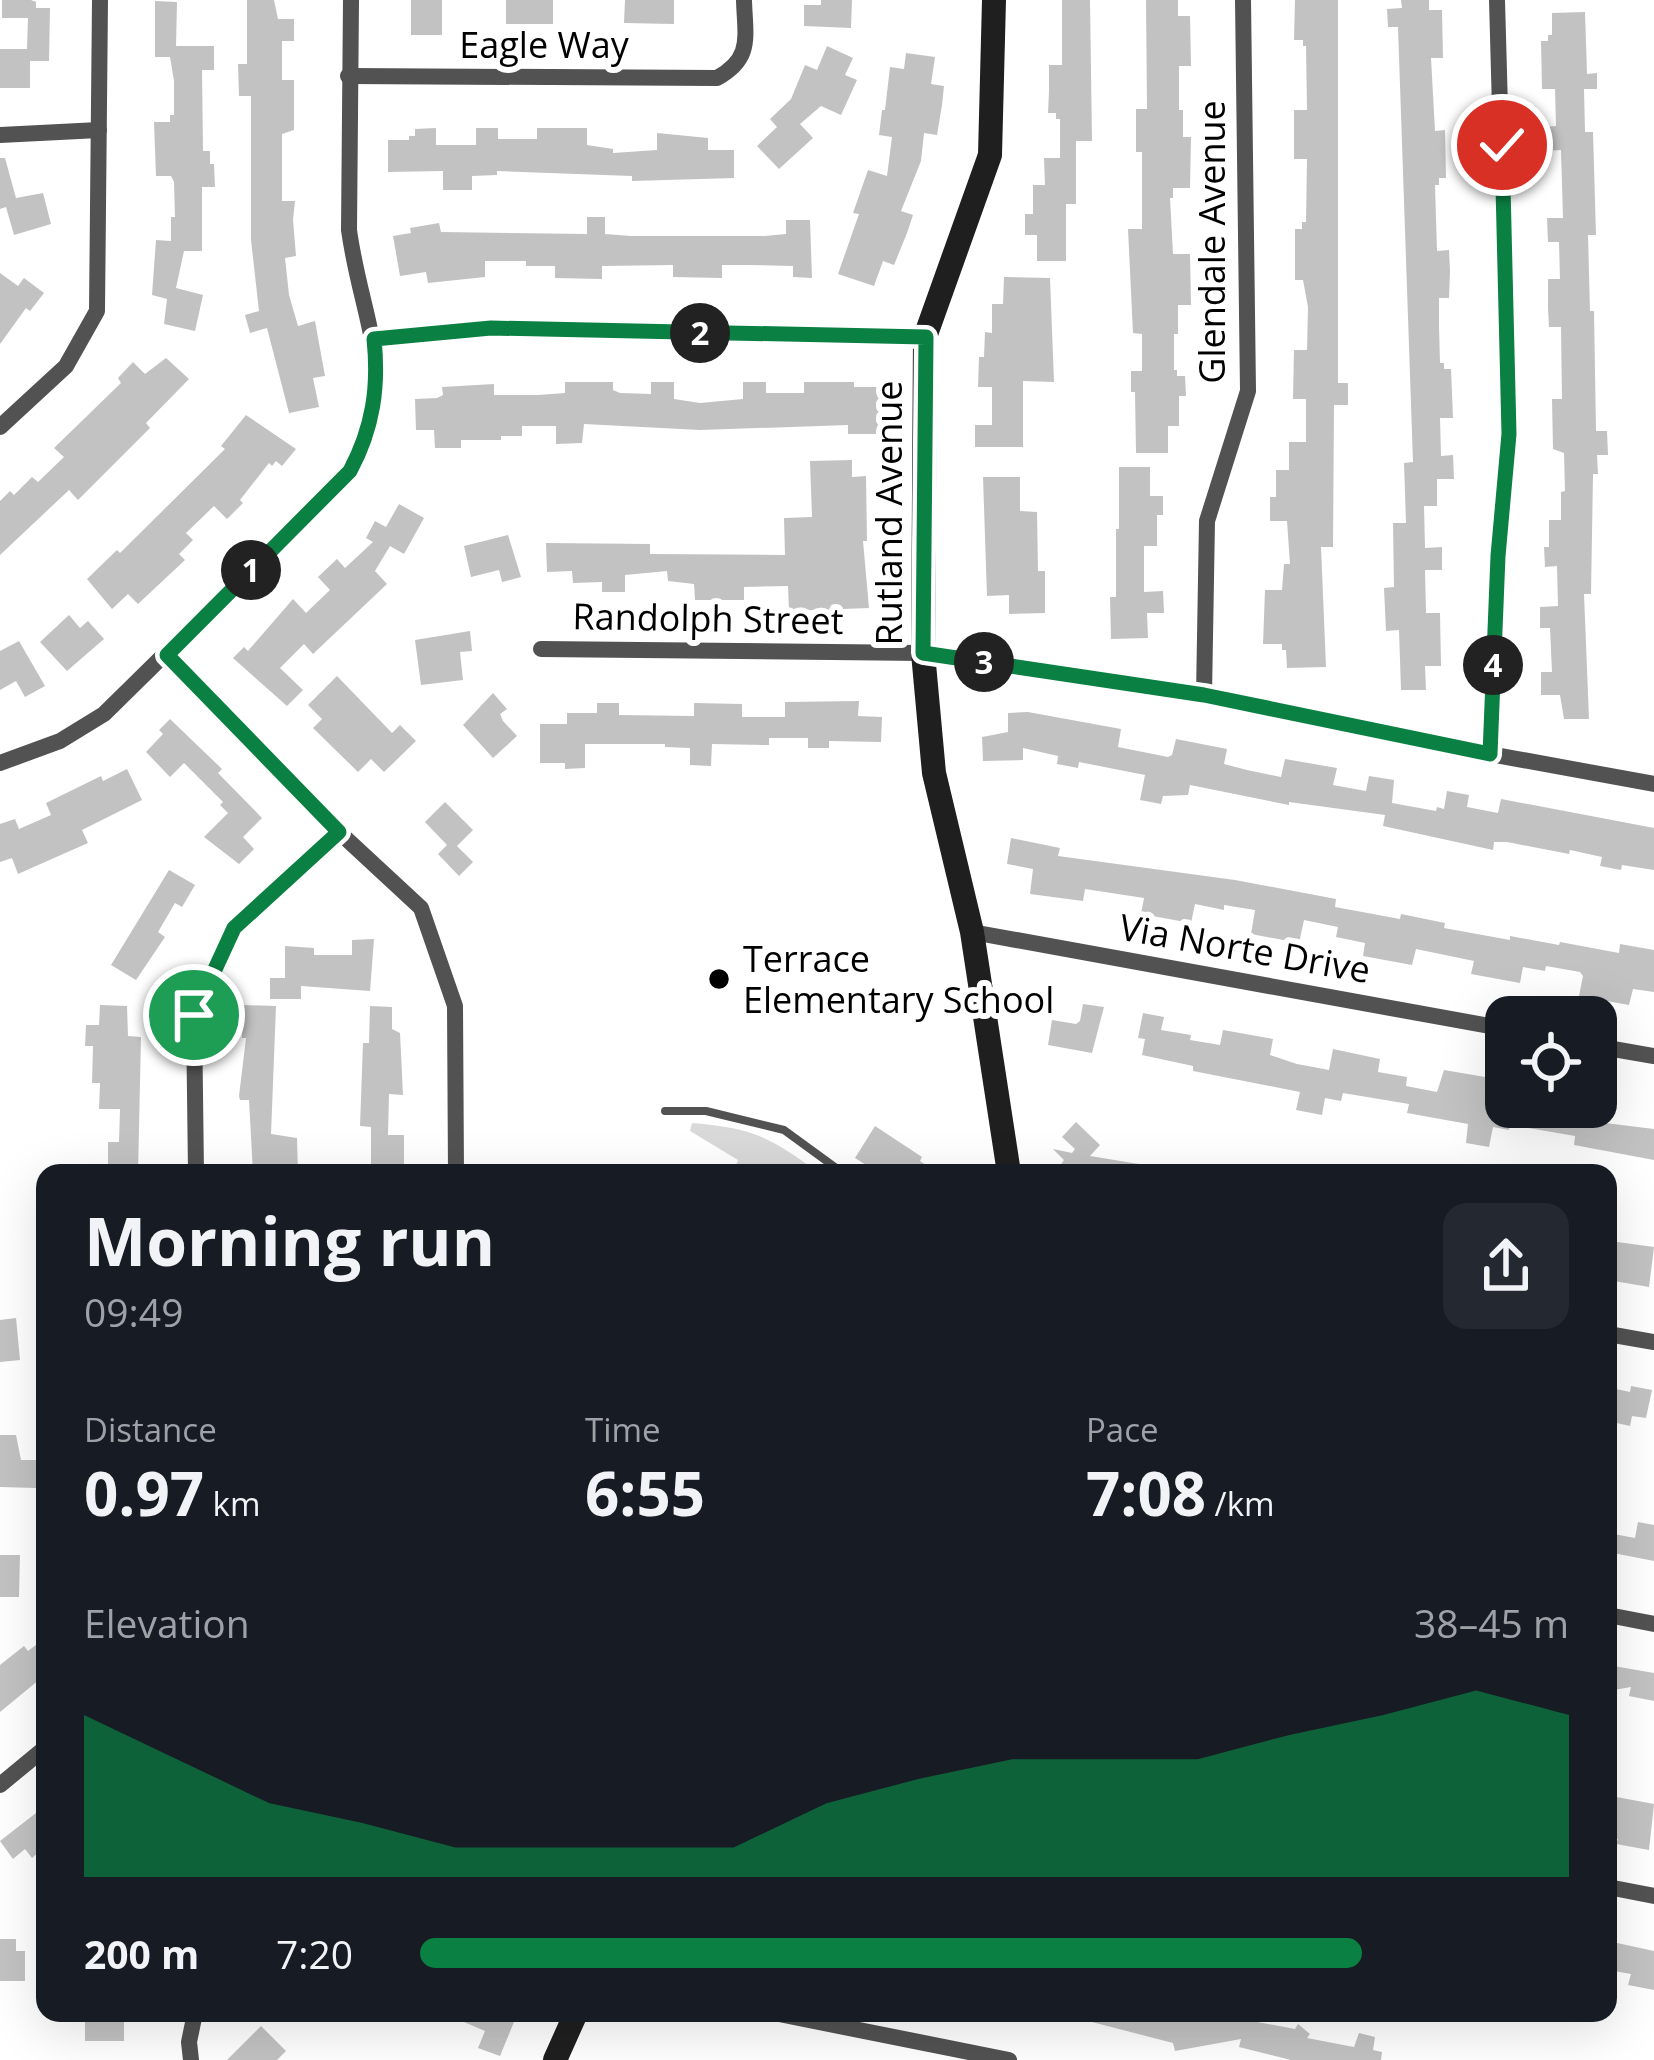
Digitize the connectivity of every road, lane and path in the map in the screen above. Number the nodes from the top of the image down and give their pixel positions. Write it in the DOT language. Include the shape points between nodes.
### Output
graph roads {
  1 [pos="100,0"];
  2 [pos="351,0"];
  3 [pos="744,0"];
  4 [pos="994,0"];
  5 [pos="1243,0"];
  6 [pos="1498,0"];
  7 [pos="348,76"];
  8 [pos="98,130"];
  9 [pos="0,134"];
  10 [pos="926,337"];
  11 [pos="374,339"];
  12 [pos="0,427"];
  13 [pos="541,649"];
  14 [pos="923,653"];
  15 [pos="167,655"];
  16 [pos="1204,695"];
  17 [pos="1490,754"];
  18 [pos="0,763"];
  19 [pos="1654,784"];
  20 [pos="339,832"];
  21 [pos="972,932"];
  22 [pos="1485,1025"];
  23 [pos="1617,1050"];
  24 [pos="1654,1056"];
  25 [pos="664,1112"];
  26 [pos="196,1164"];
  27 [pos="456,1164"];
  28 [pos="831,1164"];
  29 [pos="1008,1164"];
  30 [pos="1617,1336"];
  31 [pos="1654,1342"];
  32 [pos="1617,1618"];
  33 [pos="1654,1624"];
  34 [pos="36,1755"];
  35 [pos="0,1784"];
  36 [pos="1617,1889"];
  37 [pos="1654,1896"];
  38 [pos="193,2022"];
  39 [pos="571,2022"];
  40 [pos="819,2022"];
  41 [pos="191,2060"];
  42 [pos="555,2060"];
  43 [pos="1009,2060"];
  1 -- 8 [label="street"];
  2 -- 7 [label="street"];
  3 -- 7 [label="street, Eagle Way" via="745,50 717,78"];
  4 -- 10 [label="street, Rutland Avenue" via="990,155"];
  5 -- 16 [label="street, Glendale Avenue" via="1247,391 1207,521"];
  6 -- 17 [label="street" via="1509,434"];
  7 -- 11 [label="street" via="349,230"];
  8 -- 9 [label="street"];
  8 -- 12 [label="street" via="98,311 66,366"];
  10 -- 11 [label="street" via="491,328"];
  10 -- 14 [label="street, Rutland Avenue"];
  11 -- 15 [label="street" via="376,398 350,471"];
  13 -- 14 [label="street, Randolph Street"];
  14 -- 16 [label="street, Randolph Street"];
  14 -- 21 [label="street, Rutland Avenue" via="934,773"];
  15 -- 18 [label="street" via="104,714"];
  15 -- 20 [label="street"];
  16 -- 17 [label="street, Randolph Street"];
  17 -- 19 [label="street, Randolph Street"];
  20 -- 26 [label="street" via="234,928 194,1015"];
  20 -- 27 [label="street" via="421,908 455,1006"];
  21 -- 22 [label="street, Via Norte Drive"];
  21 -- 29 [label="street, Rutland Avenue"];
  23 -- 24 [label="street"];
  25 -- 28 [label="lane" via="706,1112 784,1130"];
  30 -- 31 [label="street"];
  32 -- 33 [label="street"];
  34 -- 35 [label="street"];
  36 -- 37 [label="street"];
  38 -- 41 [label="street"];
  39 -- 42 [label="street"];
  40 -- 43 [label="street"];
}
